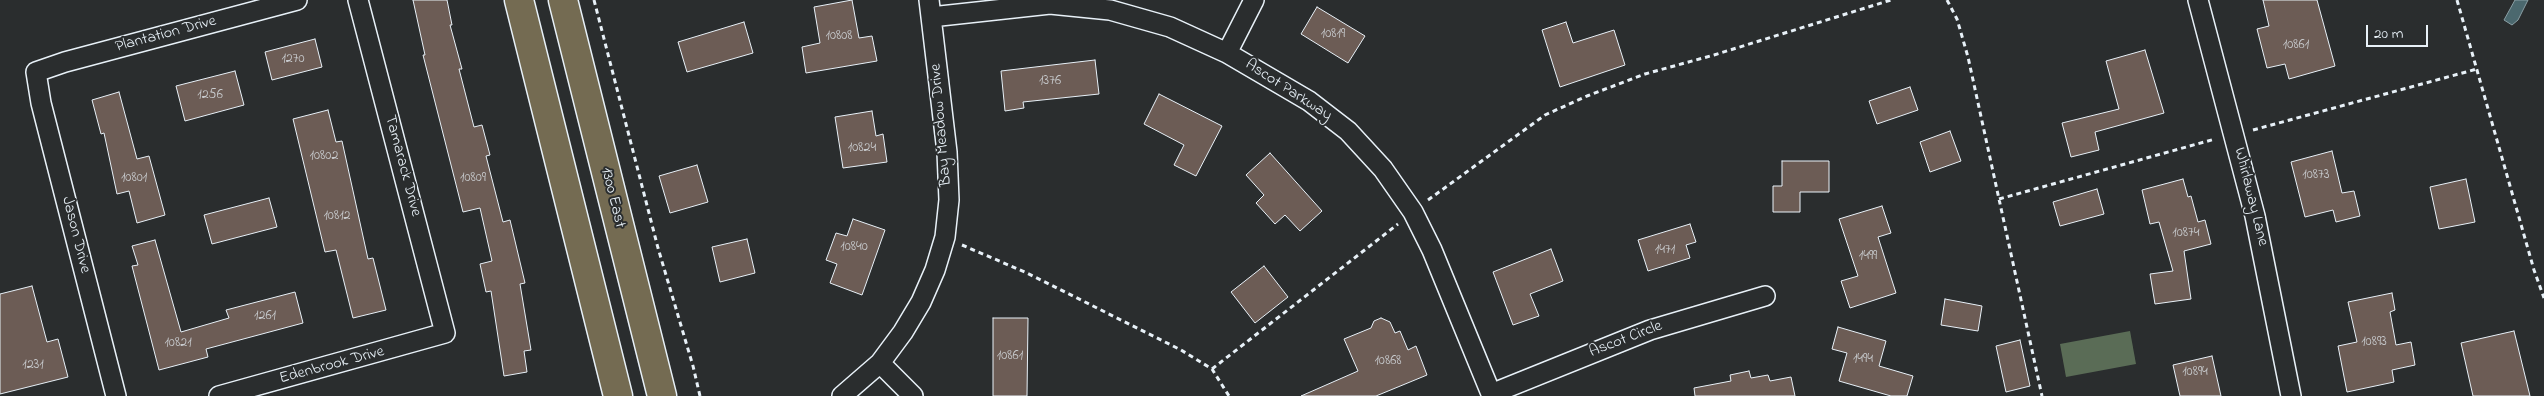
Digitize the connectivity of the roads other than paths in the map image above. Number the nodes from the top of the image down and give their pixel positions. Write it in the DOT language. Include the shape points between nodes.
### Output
graph roads {
  1 [pos="297,0"];
  2 [pos="358,0"];
  3 [pos="519,0"];
  4 [pos="563,0"];
  5 [pos="1254,0"];
  6 [pos="2198,0"];
  7 [pos="930,9"];
  8 [pos="1227,53"];
  9 [pos="36,72"];
  10 [pos="587,268"];
  11 [pos="1765,296"];
  12 [pos="445,333"];
  13 [pos="880,363"];
  14 [pos="1491,395"];
  15 [pos="116,396"];
  16 [pos="219,396"];
  17 [pos="618,396"];
  18 [pos="634,396"];
  19 [pos="662,396"];
  20 [pos="842,396"];
  21 [pos="913,396"];
  22 [pos="2292,396"];
  1 -- 9 [label="street, Plantation Drive"];
  2 -- 12 [label="street, Tamarack Drive"];
  3 -- 10 [label="main road"];
  4 -- 19 [label="main road, 1300 East"];
  5 -- 8 [label="street"];
  6 -- 22 [label="street, Whirlaway Lane" via="2265,262"];
  7 -- 8 [label="street, Ascot Parkway" via="1050,4 1110,10 1170,27"];
  7 -- 13 [label="street, Bay Meadow Drive" via="947,152 949,200 945,237 921,302"];
  8 -- 14 [label="street, Ascot Parkway" via="1310,100 1348,131 1383,169 1412,212 1432,250"];
  9 -- 15 [label="street, Jason Drive" via="41,103"];
  10 -- 17 [label="main road"];
  10 -- 18 [label="main road" via="613,322"];
  11 -- 14 [label="street, Ascot Circle" via="1650,330"];
  12 -- 16 [label="street, Edenbrook Drive"];
  13 -- 20 [label="street, Bay Meadow Drive"];
  13 -- 21 [label="street"];
}
